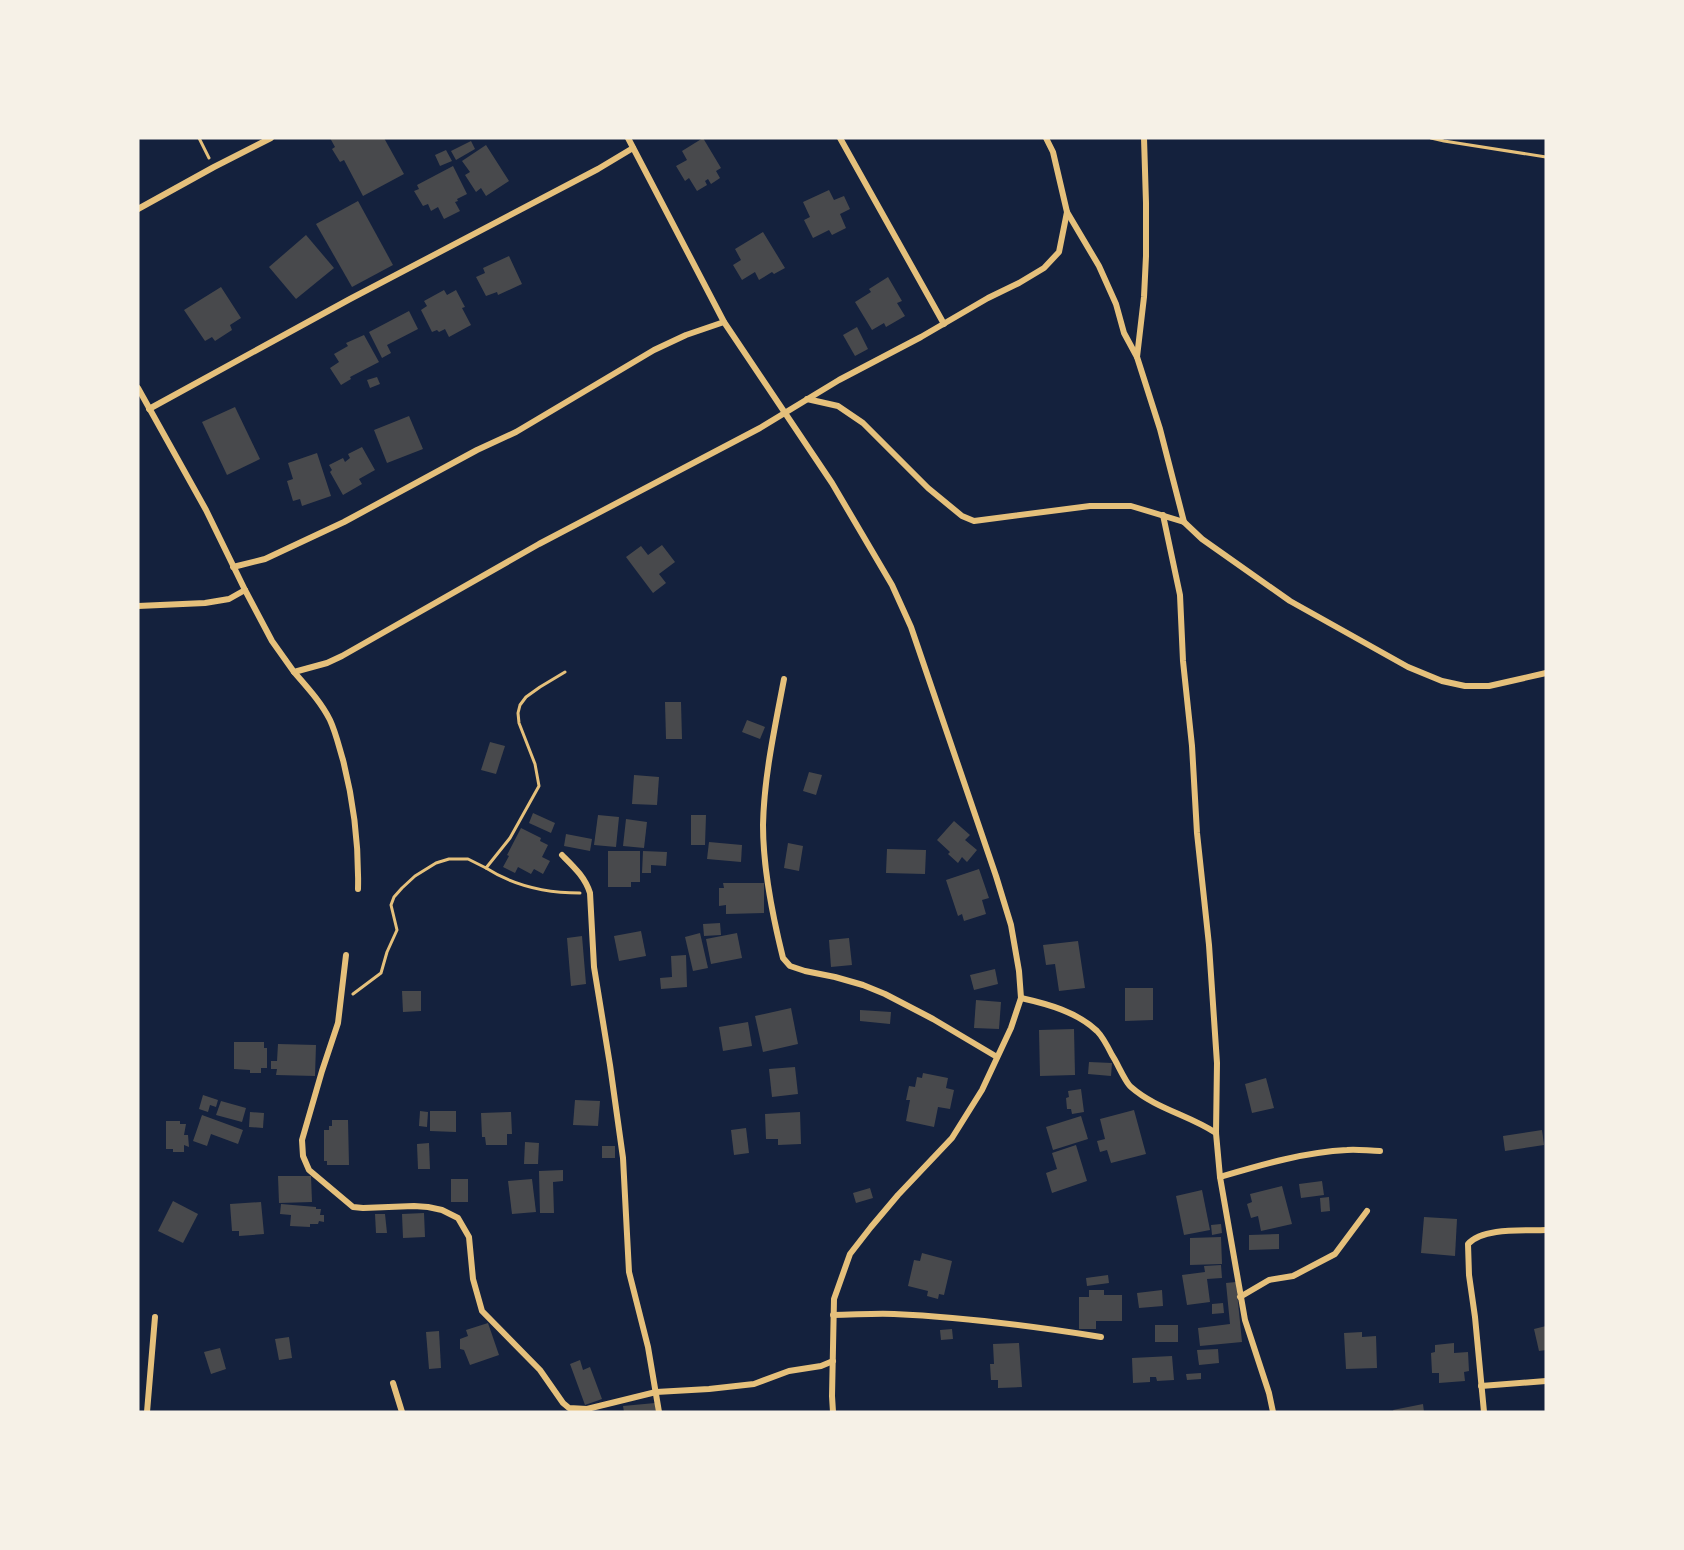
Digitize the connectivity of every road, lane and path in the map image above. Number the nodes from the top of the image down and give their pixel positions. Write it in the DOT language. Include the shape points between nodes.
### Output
graph roads {
  1 [pos="199,138"];
  2 [pos="271,138"];
  3 [pos="628,138"];
  4 [pos="840,138"];
  5 [pos="1046,138"];
  6 [pos="1144,138"];
  7 [pos="1431,138"];
  8 [pos="633,148"];
  9 [pos="1546,157"];
  10 [pos="214,167"];
  11 [pos="138,209"];
  12 [pos="1067,212"];
  13 [pos="724,322"];
  14 [pos="944,324"];
  15 [pos="1137,357"];
  16 [pos="138,388"];
  17 [pos="807,399"];
  18 [pos="149,409"];
  19 [pos="784,412"];
  20 [pos="1163,515"];
  21 [pos="1184,522"];
  22 [pos="233,567"];
  23 [pos="245,590"];
  24 [pos="138,606"];
  25 [pos="294,672"];
  26 [pos="565,672"];
  27 [pos="1546,673"];
  28 [pos="784,679"];
  29 [pos="562,855"];
  30 [pos="486,868"];
  31 [pos="358,889"];
  32 [pos="590,893"];
  33 [pos="345,955"];
  34 [pos="1022,998"];
  35 [pos="340,1004"];
  36 [pos="997,1058"];
  37 [pos="1216,1133"];
  38 [pos="1380,1151"];
  39 [pos="1220,1177"];
  40 [pos="1367,1211"];
  41 [pos="1546,1230"];
  42 [pos="1240,1297"];
  43 [pos="833,1315"];
  44 [pos="154,1317"];
  45 [pos="1101,1337"];
  46 [pos="833,1361"];
  47 [pos="1546,1381"];
  48 [pos="393,1383"];
  49 [pos="1481,1386"];
  50 [pos="656,1392"];
  51 [pos="147,1412"];
  52 [pos="402,1412"];
  53 [pos="659,1412"];
  54 [pos="833,1412"];
  55 [pos="1273,1412"];
  56 [pos="1484,1412"];
  1 -- 10 [label="path"];
  2 -- 10 [label="street"];
  3 -- 8 [label="street"];
  4 -- 14 [label="street"];
  5 -- 12 [label="street"];
  6 -- 15 [label="street" via="1145,276"];
  7 -- 9 [label="path"];
  8 -- 13 [label="street"];
  8 -- 18 [label="street"];
  10 -- 11 [label="street"];
  12 -- 14 [label="street" via="1059,252 1044,268"];
  12 -- 15 [label="street" via="1098,266"];
  13 -- 19 [label="street"];
  13 -- 22 [label="street" via="654,350 516,432 344,522 265,559"];
  14 -- 17 [label="street"];
  15 -- 21 [label="street"];
  16 -- 18 [label="street"];
  17 -- 19 [label="street"];
  17 -- 20 [label="street" via="838,406 863,423 928,488 974,521 1090,506 1131,506"];
  18 -- 22 [label="street"];
  19 -- 25 [label="street" via="539,543 342,656"];
  19 -- 34 [label="street" via="863,534 911,627 1011,925"];
  20 -- 21 [label="street"];
  20 -- 37 [label="street" via="1180,595 1209,945 1216,1052"];
  21 -- 27 [label="street" via="1290,600 1408,667 1465,686 1489,686"];
  22 -- 23 [label="street"];
  23 -- 24 [label="street" via="229,599 205,603"];
  23 -- 25 [label="street"];
  25 -- 31 [label="street" via="330,721 339,748 355,815"];
  26 -- 30 [label="path" via="520,705 519,723 539,786 510,838"];
  28 -- 36 [label="street" via="767,773 763,827 783,958 805,972 835,977 885,994"];
  29 -- 32 [label="street" via="581,875"];
  30 -- 32 [label="path" via="532,888"];
  30 -- 35 [label="path" via="468,859 449,859 436,863 402,888 391,905 397,930 381,973"];
  32 -- 50 [label="street" via="594,967 623,1158 629,1272"];
  33 -- 35 [label="street"];
  34 -- 36 [label="street"];
  34 -- 37 [label="street" via="1077,1017 1098,1032 1129,1085 1173,1113 1200,1122"];
  35 -- 50 [label="street" via="338,1023 303,1140 303,1156 309,1170 353,1207 428,1207 458,1218 469,1237 473,1279 482,1311 540,1370 569,1408 587,1409"];
  36 -- 43 [label="street" via="952,1138 850,1254 834,1299"];
  37 -- 39 [label="street"];
  38 -- 39 [label="street" via="1316,1154"];
  39 -- 42 [label="street"];
  40 -- 42 [label="street" via="1335,1254 1293,1276 1269,1280"];
  41 -- 49 [label="street" via="1496,1232 1468,1244"];
  42 -- 55 [label="street"];
  43 -- 45 [label="street" via="892,1314 983,1321"];
  43 -- 46 [label="street"];
  44 -- 51 [label="street"];
  46 -- 50 [label="street" via="754,1384"];
  46 -- 54 [label="street"];
  47 -- 49 [label="street"];
  48 -- 52 [label="street"];
  49 -- 56 [label="street"];
  50 -- 53 [label="street"];
}
